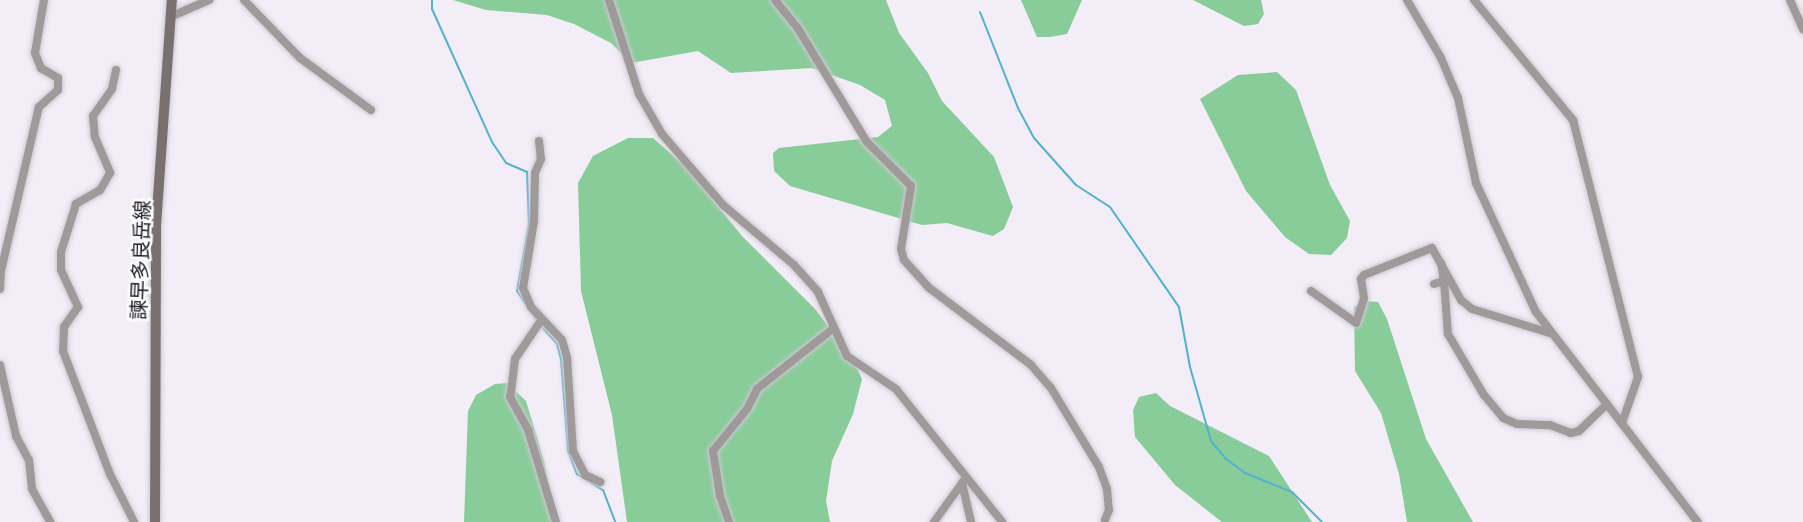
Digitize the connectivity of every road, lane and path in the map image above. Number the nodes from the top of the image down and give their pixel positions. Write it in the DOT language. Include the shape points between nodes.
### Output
graph roads {
  1 [pos="44,0"];
  2 [pos="172,0"];
  3 [pos="209,0"];
  4 [pos="244,0"];
  5 [pos="609,0"];
  6 [pos="775,0"];
  7 [pos="1407,0"];
  8 [pos="1474,0"];
  9 [pos="1790,0"];
  10 [pos="170,17"];
  11 [pos="1803,29"];
  12 [pos="116,70"];
  13 [pos="371,110"];
  14 [pos="539,141"];
  15 [pos="1440,260"];
  16 [pos="1444,281"];
  17 [pos="1434,284"];
  18 [pos="0,290"];
  19 [pos="1311,291"];
  20 [pos="542,319"];
  21 [pos="834,328"];
  22 [pos="1550,333"];
  23 [pos="0,364"];
  24 [pos="1607,404"];
  25 [pos="1622,423"];
  26 [pos="963,481"];
  27 [pos="600,482"];
  28 [pos="1105,520"];
  29 [pos="50,522"];
  30 [pos="134,522"];
  31 [pos="155,522"];
  32 [pos="556,522"];
  33 [pos="729,522"];
  34 [pos="934,522"];
  35 [pos="971,522"];
  36 [pos="1002,522"];
  37 [pos="1698,522"];
  1 -- 18 [label="street" via="35,53 41,68 58,78 58,90 39,107"];
  2 -- 10 [label="main road, 諫早多良岳線"];
  3 -- 10 [label="street"];
  4 -- 13 [label="street" via="300,58"];
  5 -- 21 [label="street" via="639,94 662,134 723,205 794,265 818,292"];
  6 -- 28 [label="street" via="797,27 862,135 911,186 901,249 904,260 928,287 999,337 1051,388 1099,467 1107,489 1109,510"];
  7 -- 22 [label="street" via="1441,58 1458,98 1476,183 1536,312"];
  8 -- 25 [label="street" via="1573,120 1638,377"];
  9 -- 11 [label="street"];
  10 -- 31 [label="main road, 諫早多良岳線" via="156,226"];
  12 -- 30 [label="street" via="112,89 93,116 95,137 110,173 100,190 76,204 61,252 61,270 78,307 64,327 63,351 110,474"];
  14 -- 20 [label="street" via="541,159 535,173 534,221 523,288"];
  15 -- 16 [label="street"];
  15 -- 19 [label="street" via="1432,248 1364,276 1364,298 1356,323"];
  15 -- 22 [label="street" via="1461,300 1472,309"];
  16 -- 17 [label="street"];
  16 -- 24 [label="street" via="1448,334 1484,395 1503,418 1517,424 1550,424 1571,434 1580,431"];
  20 -- 27 [label="street" via="562,340 567,358 573,451 585,475"];
  20 -- 32 [label="street" via="515,359 510,397 528,430"];
  21 -- 26 [label="street" via="848,356 896,389"];
  21 -- 33 [label="street" via="757,389 747,409 713,451 720,496"];
  22 -- 24 [label="street"];
  23 -- 29 [label="street" via="16,436 29,460 32,489"];
  24 -- 25 [label="street"];
  25 -- 37 [label="street"];
  26 -- 34 [label="street"];
  26 -- 35 [label="street"];
  26 -- 36 [label="street"];
}
